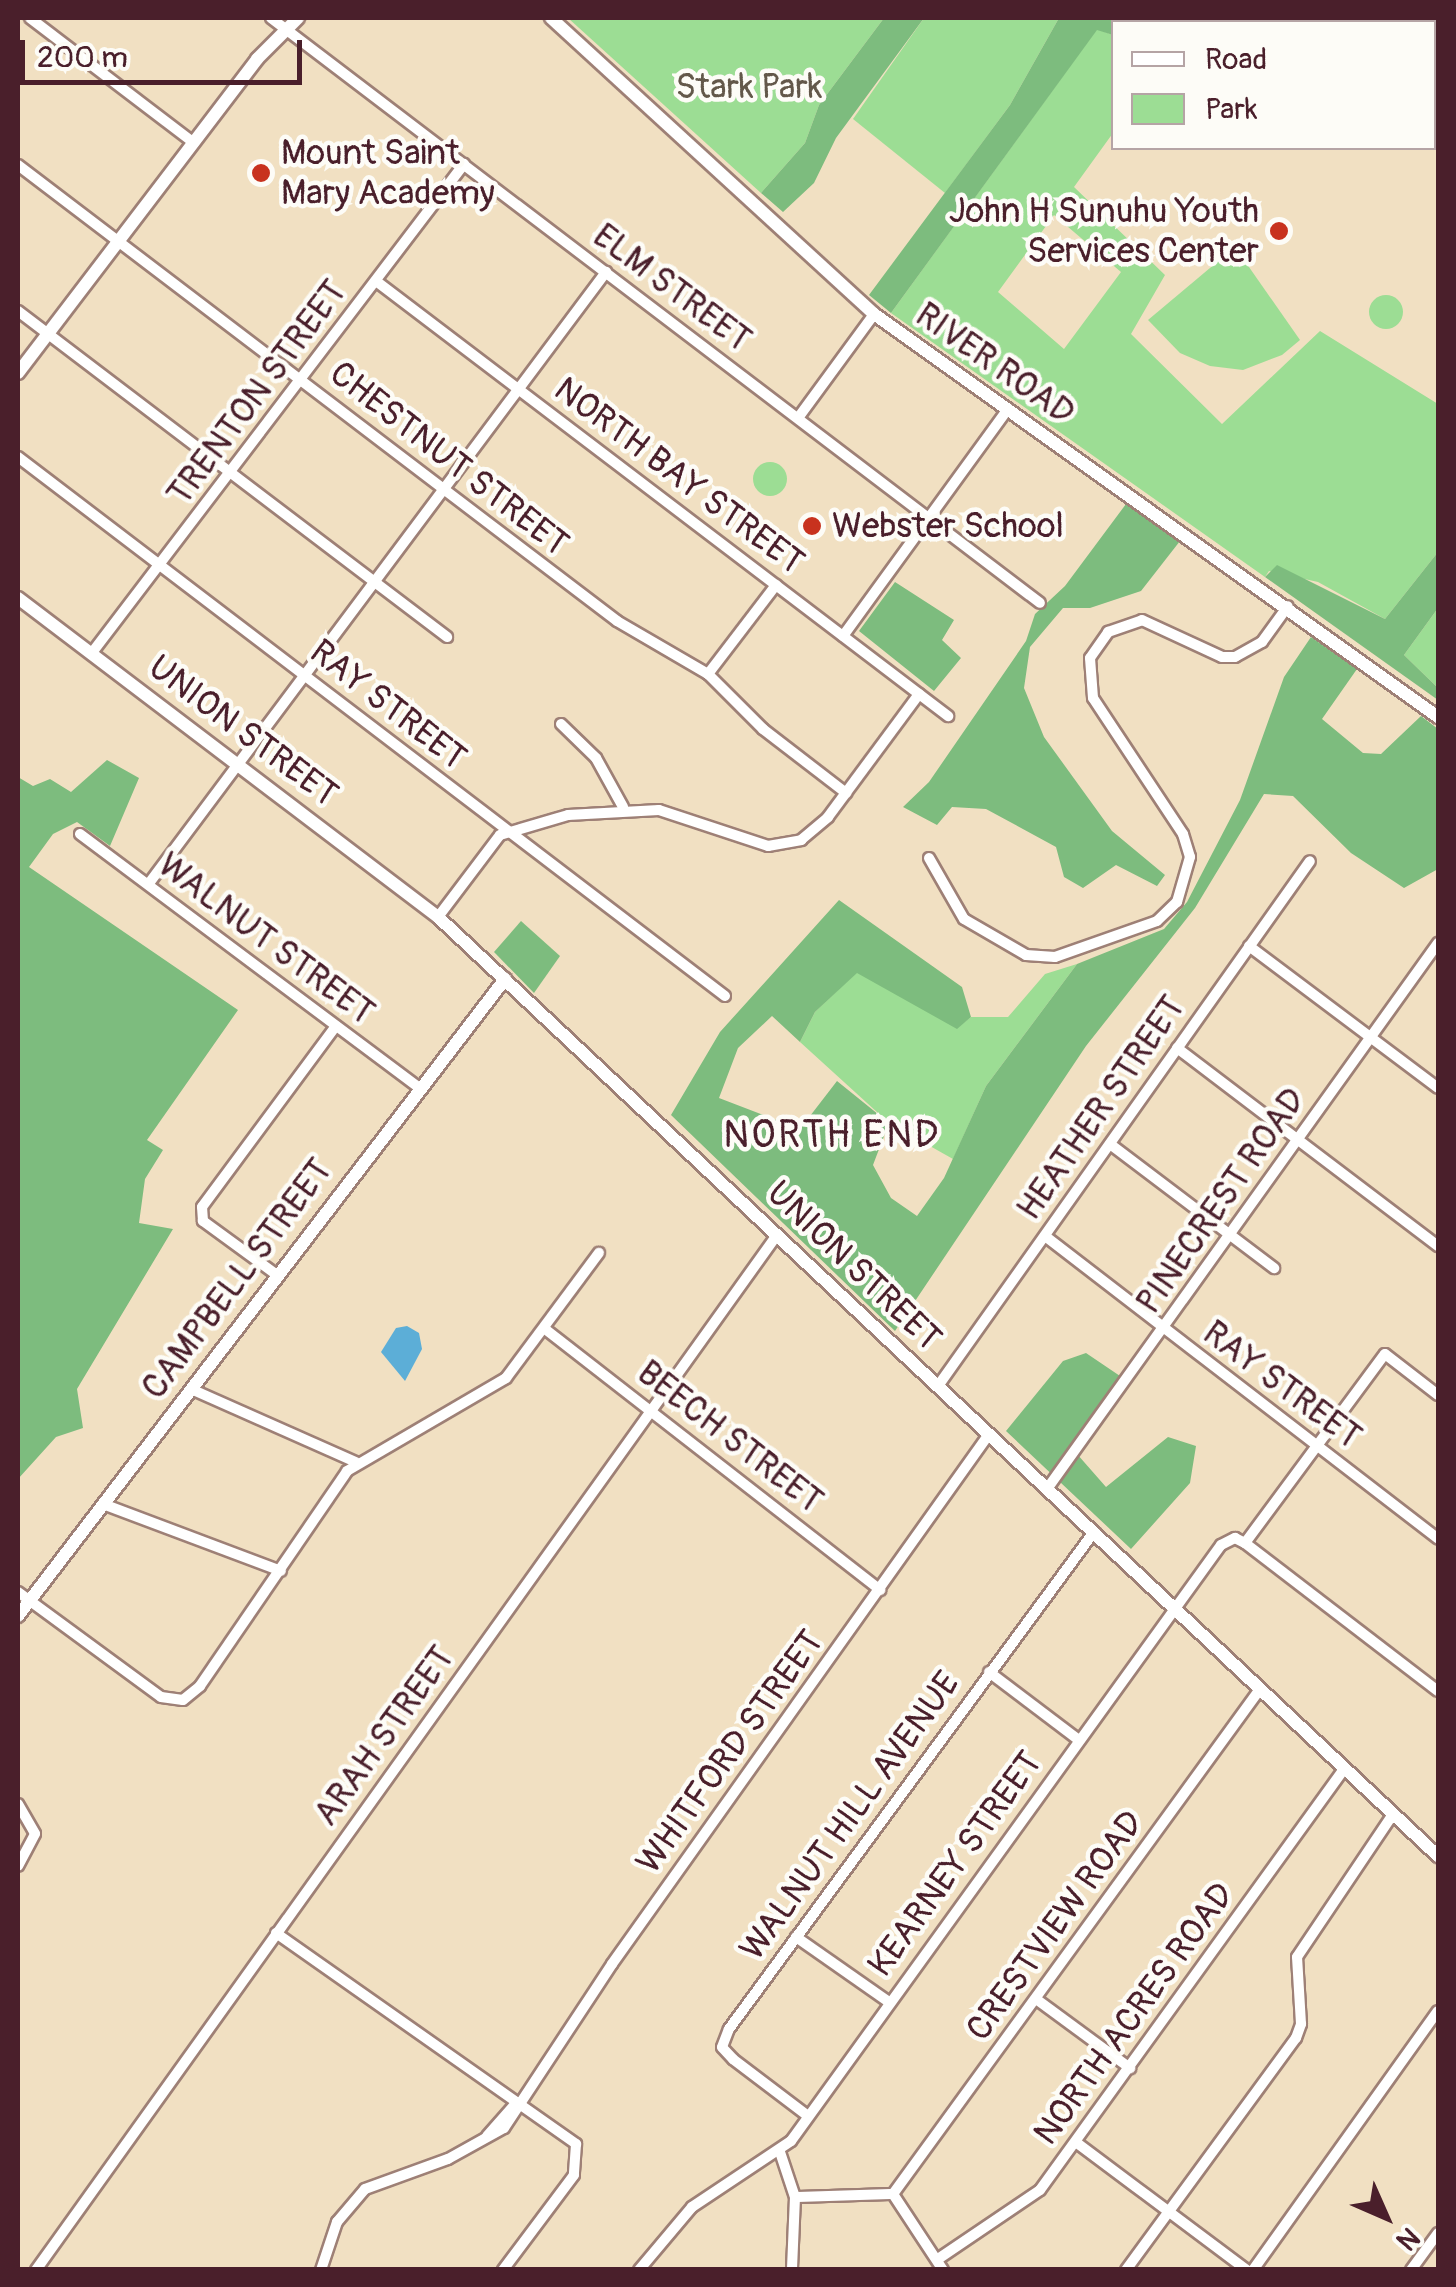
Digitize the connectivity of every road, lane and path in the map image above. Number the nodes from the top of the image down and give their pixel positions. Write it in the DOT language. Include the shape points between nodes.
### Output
graph roads {
  1 [pos="30,18"];
  2 [pos="271,18"];
  3 [pos="298,18"];
  4 [pos="551,18"];
  5 [pos="286,29"];
  6 [pos="194,143"];
  7 [pos="464,164"];
  8 [pos="18,165"];
  9 [pos="118,241"];
  10 [pos="606,272"];
  11 [pos="376,282"];
  12 [pos="18,312"];
  13 [pos="874,314"];
  14 [pos="48,334"];
  15 [pos="18,373"];
  16 [pos="300,380"];
  17 [pos="518,388"];
  18 [pos="1008,409"];
  19 [pos="798,418"];
  20 [pos="18,457"];
  21 [pos="231,474"];
  22 [pos="443,490"];
  23 [pos="930,519"];
  24 [pos="160,566"];
  25 [pos="375,584"];
  26 [pos="776,585"];
  27 [pos="18,598"];
  28 [pos="1040,603"];
  29 [pos="1288,606"];
  30 [pos="843,636"];
  31 [pos="447,637"];
  32 [pos="91,654"];
  33 [pos="708,674"];
  34 [pos="306,677"];
  35 [pos="920,694"];
  36 [pos="948,716"];
  37 [pos="1438,717"];
  38 [pos="561,724"];
  39 [pos="239,764"];
  40 [pos="846,793"];
  41 [pos="622,807"];
  42 [pos="507,831"];
  43 [pos="80,834"];
  44 [pos="929,858"];
  45 [pos="1310,861"];
  46 [pos="150,882"];
  47 [pos="438,917"];
  48 [pos="1438,943"];
  49 [pos="1249,946"];
  50 [pos="505,979"];
  51 [pos="725,996"];
  52 [pos="336,1026"];
  53 [pos="1372,1038"];
  54 [pos="1178,1048"];
  55 [pos="420,1088"];
  56 [pos="1438,1088"];
  57 [pos="1299,1138"];
  58 [pos="1110,1144"];
  59 [pos="777,1235"];
  60 [pos="1230,1235"];
  61 [pos="1045,1236"];
  62 [pos="1438,1246"];
  63 [pos="599,1253"];
  64 [pos="1274,1268"];
  65 [pos="277,1275"];
  66 [pos="546,1329"];
  67 [pos="1164,1330"];
  68 [pos="938,1386"];
  69 [pos="191,1389"];
  70 [pos="1438,1394"];
  71 [pos="653,1411"];
  72 [pos="990,1434"];
  73 [pos="1317,1446"];
  74 [pos="356,1462"];
  75 [pos="1047,1489"];
  76 [pos="103,1504"];
  77 [pos="1094,1532"];
  78 [pos="1438,1539"];
  79 [pos="1245,1544"];
  80 [pos="282,1572"];
  81 [pos="880,1590"];
  82 [pos="23,1596"];
  83 [pos="1174,1608"];
  84 [pos="18,1616"];
  85 [pos="989,1672"];
  86 [pos="1260,1689"];
  87 [pos="1438,1691"];
  88 [pos="1079,1740"];
  89 [pos="1344,1769"];
  90 [pos="18,1804"];
  91 [pos="1393,1814"];
  92 [pos="1438,1856"];
  93 [pos="18,1866"];
  94 [pos="276,1934"];
  95 [pos="796,1937"];
  96 [pos="1036,2000"];
  97 [pos="888,2002"];
  98 [pos="1438,2011"];
  99 [pos="1130,2068"];
  100 [pos="517,2102"];
  101 [pos="808,2116"];
  102 [pos="1077,2143"];
  103 [pos="780,2152"];
  104 [pos="892,2194"];
  105 [pos="795,2197"];
  106 [pos="1169,2211"];
  107 [pos="1438,2233"];
  108 [pos="941,2264"];
  109 [pos="36,2270"];
  110 [pos="322,2270"];
  111 [pos="503,2270"];
  112 [pos="639,2270"];
  113 [pos="792,2270"];
  114 [pos="1126,2270"];
  115 [pos="1250,2270"];
  116 [pos="1411,2270"];
  1 -- 6 [label="street"];
  2 -- 5 [label="street, ELM STREET"];
  3 -- 5 [label="street"];
  4 -- 13 [label="street, RIVER ROAD"];
  5 -- 6 [label="street"];
  5 -- 7 [label="street, ELM STREET"];
  6 -- 9 [label="street"];
  7 -- 10 [label="street, ELM STREET"];
  7 -- 11 [label="street, TRENTON STREET"];
  8 -- 9 [label="street, CHESTNUT STREET"];
  9 -- 14 [label="street"];
  9 -- 16 [label="street, CHESTNUT STREET"];
  10 -- 17 [label="street"];
  10 -- 19 [label="street, ELM STREET"];
  11 -- 16 [label="street, TRENTON STREET"];
  11 -- 17 [label="street, NORTH BAY STREET"];
  12 -- 14 [label="street"];
  13 -- 18 [label="street, RIVER ROAD"];
  13 -- 19 [label="street"];
  14 -- 15 [label="street"];
  14 -- 21 [label="street"];
  16 -- 21 [label="street, TRENTON STREET"];
  16 -- 22 [label="street, CHESTNUT STREET"];
  17 -- 22 [label="street"];
  17 -- 26 [label="street, NORTH BAY STREET"];
  18 -- 23 [label="street"];
  18 -- 29 [label="street, RIVER ROAD"];
  19 -- 23 [label="street, ELM STREET"];
  20 -- 24 [label="street, RAY STREET"];
  21 -- 24 [label="street, TRENTON STREET"];
  21 -- 25 [label="street"];
  22 -- 25 [label="street"];
  22 -- 33 [label="street, CHESTNUT STREET" via="632,631"];
  23 -- 28 [label="street, ELM STREET"];
  23 -- 30 [label="street"];
  24 -- 32 [label="street, TRENTON STREET"];
  24 -- 34 [label="street, RAY STREET"];
  25 -- 31 [label="street"];
  25 -- 34 [label="street"];
  26 -- 30 [label="street, NORTH BAY STREET"];
  26 -- 33 [label="street"];
  27 -- 32 [label="street, UNION STREET"];
  29 -- 37 [label="street, RIVER ROAD"];
  29 -- 44 [label="street" via="1262,642 1236,657 1142,620 1108,632 1090,658 1093,698 1184,834 1190,857 1177,902 1157,921 1054,956 1026,955 964,919"];
  30 -- 35 [label="street, NORTH BAY STREET"];
  32 -- 39 [label="street, UNION STREET"];
  33 -- 40 [label="street, CHESTNUT STREET" via="763,730"];
  34 -- 39 [label="street"];
  34 -- 42 [label="street, RAY STREET"];
  35 -- 36 [label="street, NORTH BAY STREET"];
  35 -- 40 [label="street"];
  38 -- 41 [label="street" via="596,758"];
  39 -- 46 [label="street"];
  39 -- 47 [label="street, UNION STREET"];
  40 -- 41 [label="street" via="808,836 777,847 659,810"];
  41 -- 42 [label="street"];
  42 -- 47 [label="street"];
  42 -- 51 [label="street, RAY STREET"];
  43 -- 46 [label="street, WALNUT STREET"];
  45 -- 49 [label="street, HEATHER STREET"];
  46 -- 52 [label="street, WALNUT STREET"];
  47 -- 50 [label="street, UNION STREET"];
  48 -- 53 [label="street, PINECREST ROAD"];
  49 -- 53 [label="street"];
  49 -- 54 [label="street, HEATHER STREET"];
  50 -- 55 [label="street, CAMPBELL STREET"];
  50 -- 59 [label="street, UNION STREET"];
  52 -- 55 [label="street, WALNUT STREET"];
  52 -- 65 [label="street" via="202,1207 203,1221"];
  53 -- 56 [label="street"];
  53 -- 57 [label="street, PINECREST ROAD"];
  54 -- 57 [label="street"];
  54 -- 58 [label="street, HEATHER STREET"];
  55 -- 65 [label="street, CAMPBELL STREET"];
  57 -- 60 [label="street, PINECREST ROAD"];
  57 -- 62 [label="street"];
  58 -- 60 [label="street"];
  58 -- 61 [label="street, HEATHER STREET"];
  59 -- 68 [label="street, UNION STREET"];
  59 -- 71 [label="street, ARAH STREET"];
  60 -- 64 [label="street"];
  60 -- 67 [label="street, PINECREST ROAD"];
  61 -- 67 [label="street, RAY STREET"];
  61 -- 68 [label="street, HEATHER STREET"];
  63 -- 66 [label="street"];
  65 -- 69 [label="street, CAMPBELL STREET"];
  66 -- 71 [label="street, BEECH STREET"];
  66 -- 74 [label="street" via="498,1385"];
  67 -- 73 [label="street, RAY STREET"];
  67 -- 75 [label="street, PINECREST ROAD"];
  68 -- 72 [label="street, UNION STREET"];
  69 -- 74 [label="street"];
  69 -- 76 [label="street, CAMPBELL STREET"];
  70 -- 73 [label="street" via="1385,1354"];
  71 -- 81 [label="street, BEECH STREET"];
  71 -- 94 [label="street, ARAH STREET"];
  72 -- 75 [label="street, UNION STREET"];
  72 -- 81 [label="street, WHITFORD STREET"];
  73 -- 78 [label="street, RAY STREET"];
  73 -- 79 [label="street"];
  74 -- 80 [label="street"];
  75 -- 77 [label="street, UNION STREET"];
  76 -- 80 [label="street"];
  76 -- 82 [label="street, CAMPBELL STREET"];
  77 -- 83 [label="street, UNION STREET"];
  77 -- 85 [label="street, WALNUT HILL AVENUE"];
  79 -- 83 [label="street, KEARNEY STREET" via="1235,1538 1221,1545"];
  79 -- 87 [label="street"];
  80 -- 82 [label="street" via="183,1700 161,1696"];
  81 -- 100 [label="street, WHITFORD STREET"];
  82 -- 84 [label="street, CAMPBELL STREET"];
  83 -- 86 [label="street, UNION STREET"];
  83 -- 88 [label="street, KEARNEY STREET"];
  85 -- 88 [label="street"];
  85 -- 95 [label="street, WALNUT HILL AVENUE"];
  86 -- 89 [label="street, UNION STREET"];
  86 -- 96 [label="street, CRESTVIEW ROAD"];
  88 -- 97 [label="street, KEARNEY STREET"];
  89 -- 91 [label="street, UNION STREET"];
  89 -- 99 [label="street, NORTH ACRES ROAD"];
  90 -- 93 [label="street" via="35,1834"];
  91 -- 92 [label="street, UNION STREET"];
  91 -- 106 [label="street" via="1297,1957 1296,2038"];
  94 -- 100 [label="street"];
  94 -- 109 [label="street, ARAH STREET"];
  95 -- 97 [label="street"];
  95 -- 101 [label="street, WALNUT HILL AVENUE" via="722,2047"];
  96 -- 99 [label="street"];
  96 -- 104 [label="street, CRESTVIEW ROAD"];
  97 -- 101 [label="street, KEARNEY STREET"];
  98 -- 115 [label="street"];
  99 -- 102 [label="street, NORTH ACRES ROAD"];
  100 -- 110 [label="street, WHITFORD STREET" via="504,2128 448,2159 365,2188 337,2222"];
  100 -- 111 [label="street" via="568,2136 579,2154 574,2175"];
  101 -- 103 [label="street, KEARNEY STREET"];
  102 -- 106 [label="street"];
  102 -- 108 [label="street, NORTH ACRES ROAD" via="1017,2210"];
  103 -- 105 [label="street"];
  103 -- 112 [label="street" via="692,2207"];
  104 -- 105 [label="street"];
  104 -- 108 [label="street"];
  105 -- 113 [label="street"];
  106 -- 114 [label="street"];
  106 -- 115 [label="street"];
  107 -- 116 [label="street"];
}
